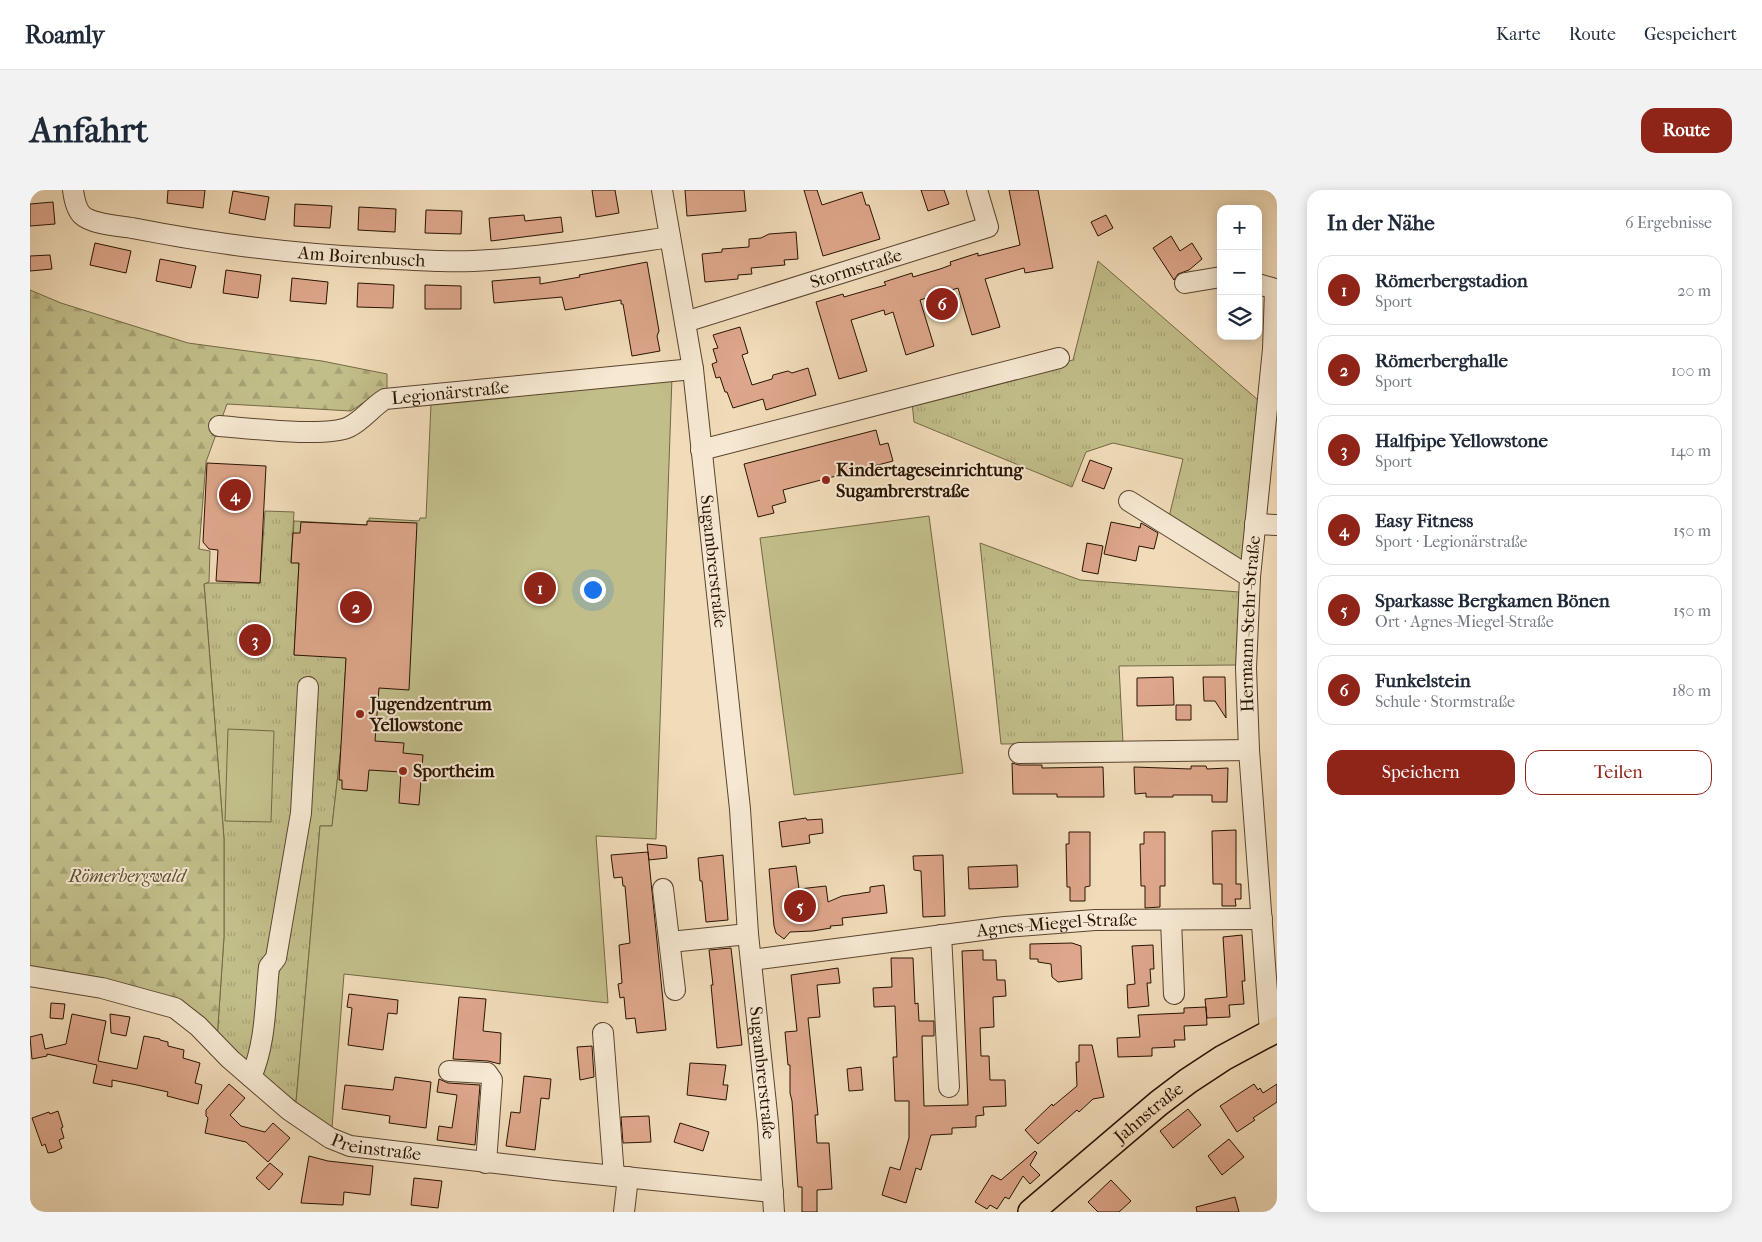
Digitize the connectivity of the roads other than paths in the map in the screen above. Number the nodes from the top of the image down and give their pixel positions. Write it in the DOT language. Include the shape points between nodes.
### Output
graph roads {
  1 [pos="73,190"];
  2 [pos="662,190"];
  3 [pos="977,190"];
  4 [pos="670,237"];
  5 [pos="1217,278"];
  6 [pos="1185,283"];
  7 [pos="1270,287"];
  8 [pos="685,322"];
  9 [pos="1059,358"];
  10 [pos="693,369"];
  11 [pos="1272,402"];
  12 [pos="219,426"];
  13 [pos="701,450"];
  14 [pos="1129,501"];
  15 [pos="1256,524"];
  16 [pos="1277,525"];
  17 [pos="1250,577"];
  18 [pos="308,687"];
  19 [pos="1249,750"];
  20 [pos="1019,753"];
  21 [pos="664,889"];
  22 [pos="1262,919"];
  23 [pos="1171,920"];
  24 [pos="748,934"];
  25 [pos="941,935"];
  26 [pos="670,942"];
  27 [pos="751,960"];
  28 [pos="30,976"];
  29 [pos="675,990"];
  30 [pos="1174,994"];
  31 [pos="1274,1031"];
  32 [pos="603,1033"];
  33 [pos="449,1071"];
  34 [pos="251,1077"];
  35 [pos="949,1087"];
  36 [pos="486,1163"];
  37 [pos="621,1177"];
  38 [pos="774,1202"];
  39 [pos="624,1212"];
  40 [pos="1031,1212"];
  1 -- 4 [label="street, Am Boirenbusch" via="82,215 96,221 158,234 316,255 489,260"];
  2 -- 4 [label="street, Sugambrerstraße"];
  3 -- 8 [label="street, Stormstraße" via="988,227"];
  4 -- 8 [label="street, Sugambrerstraße"];
  5 -- 6 [label="street"];
  7 -- 11 [label="street, Hermann-Stehr-Straße"];
  8 -- 10 [label="street, Sugambrerstraße"];
  9 -- 13 [label="street"];
  10 -- 12 [label="street, Legionärstraße" via="385,399 358,422 337,431"];
  10 -- 13 [label="street, Sugambrerstraße"];
  11 -- 15 [label="street, Hermann-Stehr-Straße"];
  13 -- 24 [label="street, Sugambrerstraße" via="740,809"];
  14 -- 17 [label="street"];
  15 -- 16 [label="street"];
  15 -- 17 [label="street, Hermann-Stehr-Straße"];
  17 -- 19 [label="street, Hermann-Stehr-Straße" via="1246,668"];
  18 -- 34 [label="street" via="301,813 276,958 268,967 262,1040"];
  19 -- 20 [label="street"];
  19 -- 22 [label="street, Hermann-Stehr-Straße"];
  21 -- 26 [label="street"];
  22 -- 23 [label="street, Agnes-Miegel-Straße"];
  22 -- 31 [label="street, Hermann-Stehr-Straße"];
  23 -- 25 [label="street, Agnes-Miegel-Straße" via="1095,920"];
  23 -- 30 [label="street"];
  24 -- 26 [label="street"];
  24 -- 27 [label="street, Sugambrerstraße"];
  25 -- 27 [label="street, Agnes-Miegel-Straße"];
  25 -- 35 [label="street"];
  26 -- 29 [label="street"];
  27 -- 38 [label="street, Sugambrerstraße"];
  28 -- 34 [label="street, Preinstraße" via="102,988 176,1008"];
  31 -- 40 [label="main road, Jahnstraße" via="1223,1058 1159,1103"];
  32 -- 37 [label="street"];
  33 -- 36 [label="street" via="487,1073 491,1076"];
  34 -- 36 [label="street, Preinstraße" via="313,1128 350,1146"];
  36 -- 37 [label="street, Preinstraße"];
  37 -- 38 [label="street, Preinstraße"];
  37 -- 39 [label="street"];
}
